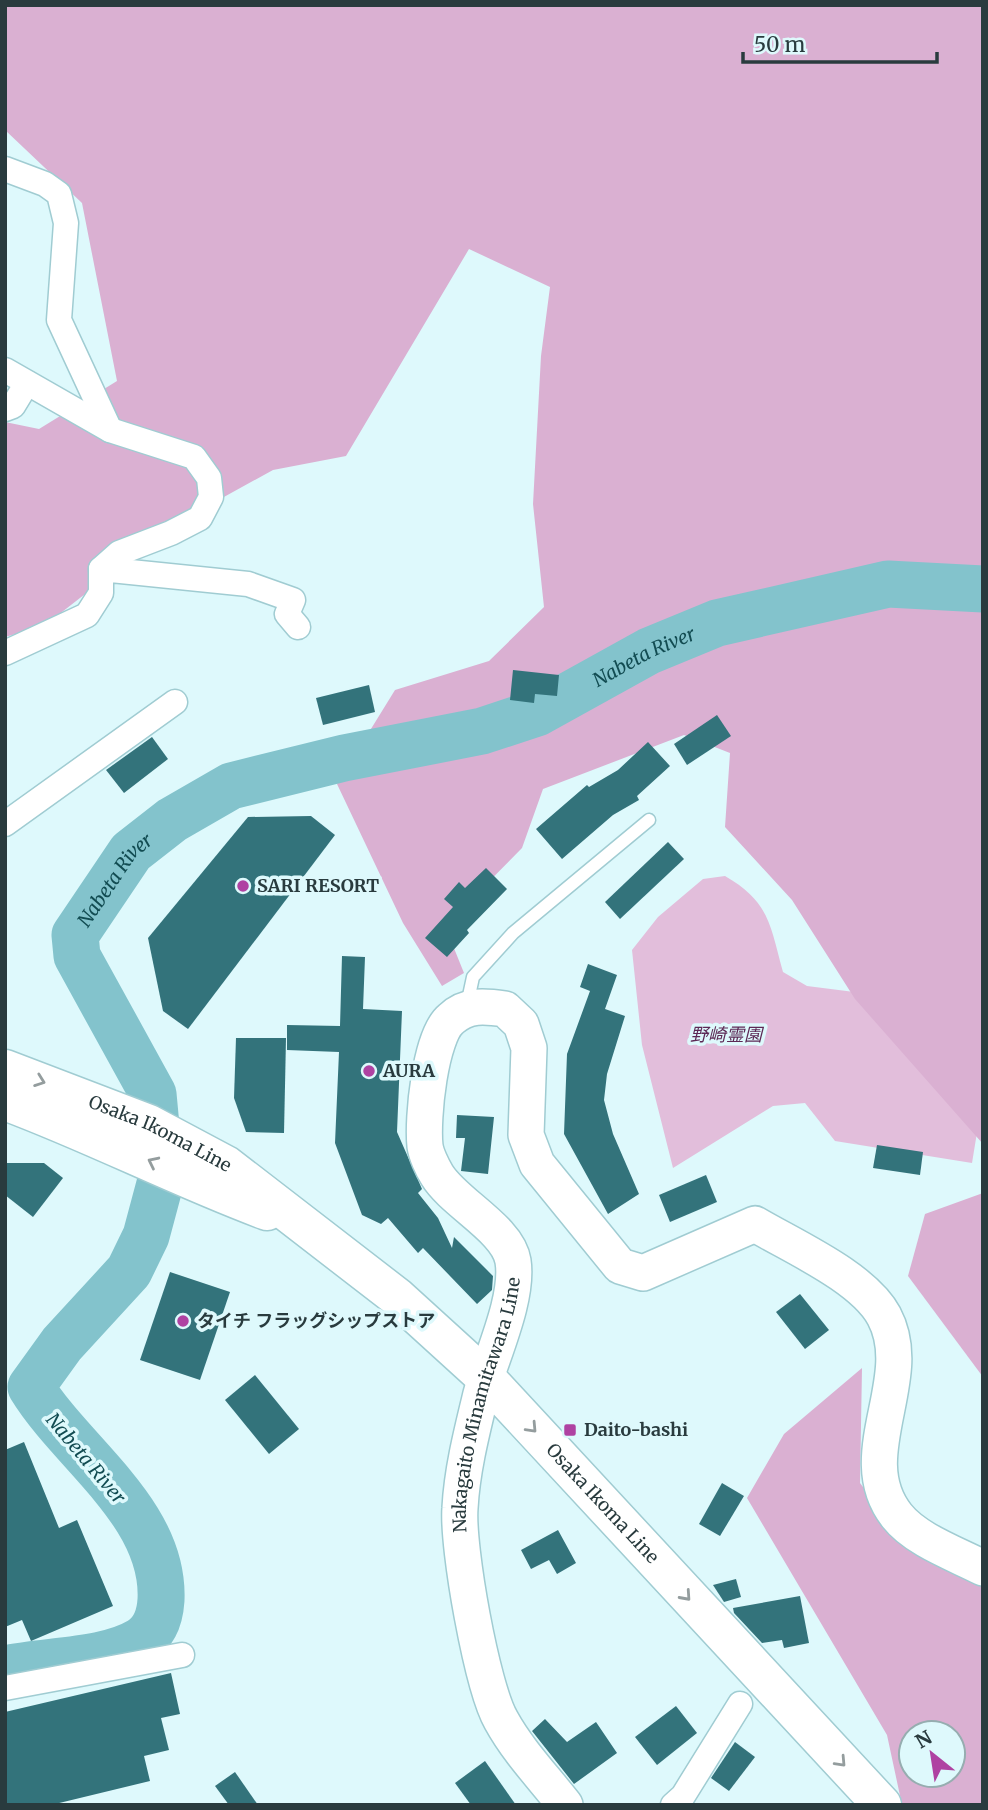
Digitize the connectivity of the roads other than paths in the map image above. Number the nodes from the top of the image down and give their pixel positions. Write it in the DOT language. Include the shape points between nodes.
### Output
graph roads {
  1 [pos="5,169"];
  2 [pos="5,370"];
  3 [pos="27,383"];
  4 [pos="5,410"];
  5 [pos="110,430"];
  6 [pos="101,569"];
  7 [pos="298,627"];
  8 [pos="5,653"];
  9 [pos="175,702"];
  10 [pos="649,820"];
  11 [pos="5,824"];
  12 [pos="467,1008"];
  13 [pos="5,1069"];
  14 [pos="5,1101"];
  15 [pos="69,1108"];
  16 [pos="486,1378"];
  17 [pos="983,1568"];
  18 [pos="182,1655"];
  19 [pos="5,1688"];
  20 [pos="740,1704"];
  21 [pos="562,1804"];
  22 [pos="673,1805"];
  23 [pos="882,1805"];
  1 -- 5 [label="street" via="59,194 66,223 60,320"];
  2 -- 3 [label="street"];
  3 -- 4 [label="street" via="13,406"];
  3 -- 5 [label="street"];
  5 -- 6 [label="street" via="194,457 209,478 211,497 200,518 119,553"];
  6 -- 7 [label="street" via="247,584 293,600 287,614"];
  6 -- 8 [label="street" via="101,593 87,615"];
  9 -- 11 [label="street"];
  10 -- 12 [label="lane" via="513,933 473,977"];
  12 -- 16 [label="main road, Nakagaito Minamitawara Line" via="449,1020 438,1039 424,1116 425,1149 438,1176 498,1235 513,1259 513,1286"];
  12 -- 17 [label="main road" via="505,1009 521,1024 528,1048 526,1135 537,1164 621,1266 643,1273 755,1224 848,1279 875,1305 894,1342 878,1462 884,1496 898,1518 921,1535"];
  13 -- 15 [label="main road, Osaka Ikoma Line, one-way"];
  14 -- 15 [label="main road, Osaka Ikoma Line"];
  15 -- 16 [label="main road, Osaka Ikoma Line" via="149,1124 220,1178 302,1224 397,1297"];
  16 -- 21 [label="main road, Nakagaito Minamitawara Line" via="463,1474 460,1512 471,1602 500,1718"];
  16 -- 23 [label="main road, Osaka Ikoma Line, one-way"];
  18 -- 19 [label="street"];
  20 -- 22 [label="street"];
}
